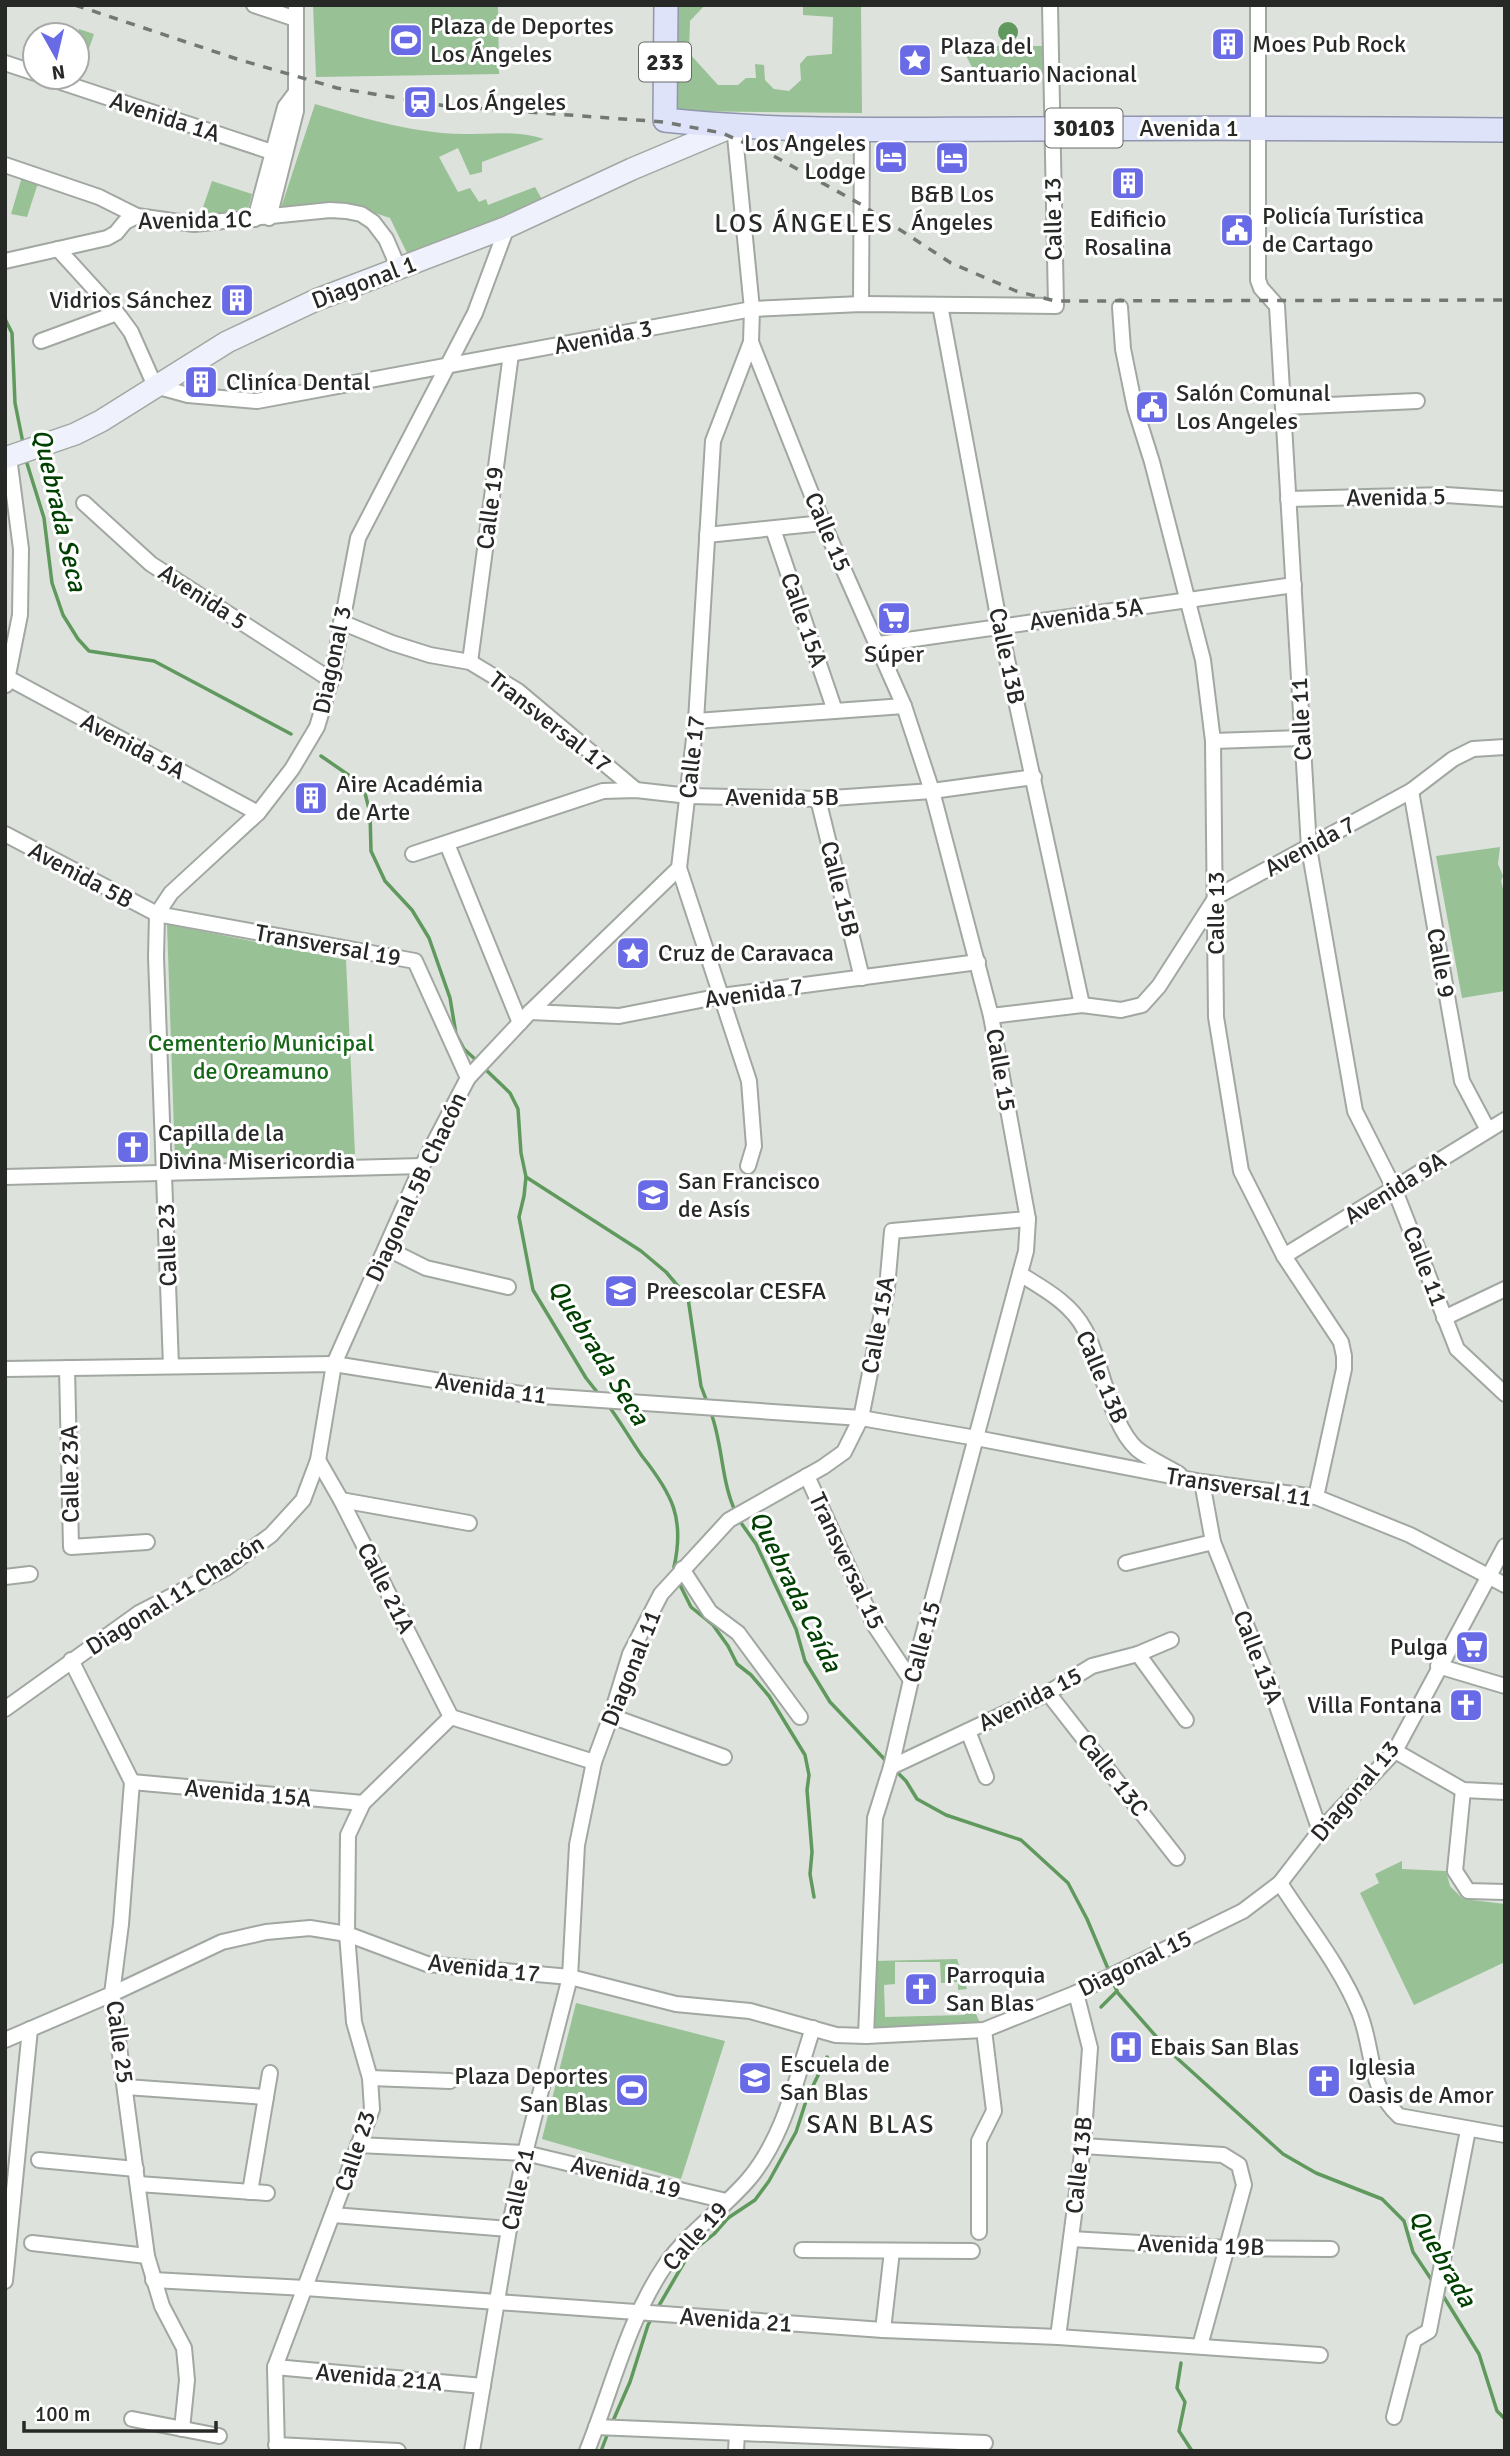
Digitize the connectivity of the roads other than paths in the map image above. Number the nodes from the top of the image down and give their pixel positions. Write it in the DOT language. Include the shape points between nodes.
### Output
graph roads {
  1 [pos="254,5"];
  2 [pos="666,5"];
  3 [pos="1049,5"];
  4 [pos="1258,5"];
  5 [pos="296,12"];
  6 [pos="88,91"];
  7 [pos="665,120"];
  8 [pos="734,126"];
  9 [pos="1259,128"];
  10 [pos="862,129"];
  11 [pos="1051,129"];
  12 [pos="1505,130"];
  13 [pos="279,155"];
  14 [pos="658,157"];
  15 [pos="5,165"];
  16 [pos="137,216"];
  17 [pos="262,219"];
  18 [pos="508,227"];
  19 [pos="58,249"];
  20 [pos="5,261"];
  21 [pos="399,269"];
  22 [pos="861,304"];
  23 [pos="940,305"];
  24 [pos="1056,306"];
  25 [pos="1120,307"];
  26 [pos="752,309"];
  27 [pos="117,313"];
  28 [pos="40,341"];
  29 [pos="751,342"];
  30 [pos="511,354"];
  31 [pos="447,367"];
  32 [pos="739,373"];
  33 [pos="764,374"];
  34 [pos="155,386"];
  35 [pos="1417,401"];
  36 [pos="1285,407"];
  37 [pos="11,457"];
  38 [pos="1288,499"];
  39 [pos="1505,499"];
  40 [pos="84,503"];
  41 [pos="823,523"];
  42 [pos="773,529"];
  43 [pos="707,535"];
  44 [pos="1294,585"];
  45 [pos="1189,599"];
  46 [pos="341,622"];
  47 [pos="1000,627"];
  48 [pos="879,644"];
  49 [pos="470,662"];
  50 [pos="331,680"];
  51 [pos="6,682"];
  52 [pos="904,706"];
  53 [pos="835,710"];
  54 [pos="696,721"];
  55 [pos="1303,738"];
  56 [pos="1213,741"];
  57 [pos="1505,747"];
  58 [pos="1034,777"];
  59 [pos="636,790"];
  60 [pos="932,791"];
  61 [pos="1411,791"];
  62 [pos="688,796"];
  63 [pos="818,799"];
  64 [pos="258,813"];
  65 [pos="5,834"];
  66 [pos="447,844"];
  67 [pos="1308,848"];
  68 [pos="413,853"];
  69 [pos="679,868"];
  70 [pos="1216,897"];
  71 [pos="157,914"];
  72 [pos="978,962"];
  73 [pos="862,978"];
  74 [pos="721,996"];
  75 [pos="1082,1005"];
  76 [pos="530,1012"];
  77 [pos="991,1016"];
  78 [pos="520,1023"];
  79 [pos="467,1078"];
  80 [pos="1505,1120"];
  81 [pos="1488,1130"];
  82 [pos="422,1166"];
  83 [pos="748,1166"];
  84 [pos="165,1174"];
  85 [pos="5,1177"];
  86 [pos="1394,1188"];
  87 [pos="1028,1219"];
  88 [pos="386,1248"];
  89 [pos="1284,1256"];
  90 [pos="1020,1274"];
  91 [pos="508,1287"];
  92 [pos="1505,1289"];
  93 [pos="1444,1318"];
  94 [pos="334,1364"];
  95 [pos="171,1366"];
  96 [pos="67,1368"];
  97 [pos="5,1369"];
  98 [pos="1505,1394"];
  99 [pos="861,1418"];
  100 [pos="976,1438"];
  101 [pos="318,1460"];
  102 [pos="807,1476"];
  103 [pos="1186,1479"];
  104 [pos="1202,1482"];
  105 [pos="1316,1497"];
  106 [pos="341,1500"];
  107 [pos="469,1523"];
  108 [pos="147,1542"];
  109 [pos="1213,1542"];
  110 [pos="1505,1546"];
  111 [pos="1126,1563"];
  112 [pos="682,1569"];
  113 [pos="30,1574"];
  114 [pos="5,1577"];
  115 [pos="1488,1577"];
  116 [pos="1505,1585"];
  117 [pos="1171,1640"];
  118 [pos="1138,1654"];
  119 [pos="71,1660"];
  120 [pos="1438,1666"];
  121 [pos="911,1680"];
  122 [pos="1505,1686"];
  123 [pos="1048,1693"];
  124 [pos="5,1709"];
  125 [pos="611,1716"];
  126 [pos="452,1717"];
  127 [pos="800,1717"];
  128 [pos="1186,1720"];
  129 [pos="968,1731"];
  130 [pos="1395,1751"];
  131 [pos="724,1757"];
  132 [pos="594,1762"];
  133 [pos="891,1767"];
  134 [pos="986,1777"];
  135 [pos="132,1783"];
  136 [pos="1463,1790"];
  137 [pos="1505,1792"];
  138 [pos="363,1803"];
  139 [pos="1320,1831"];
  140 [pos="1177,1858"];
  141 [pos="1280,1883"];
  142 [pos="1505,1892"];
  143 [pos="347,1934"];
  144 [pos="570,1977"];
  145 [pos="1076,1993"];
  146 [pos="112,1994"];
  147 [pos="813,2028"];
  148 [pos="30,2029"];
  149 [pos="984,2030"];
  150 [pos="866,2036"];
  151 [pos="5,2040"];
  152 [pos="270,2073"];
  153 [pos="370,2078"];
  154 [pos="450,2081"];
  155 [pos="126,2087"];
  156 [pos="266,2097"];
  157 [pos="1468,2130"];
  158 [pos="1505,2135"];
  159 [pos="358,2145"];
  160 [pos="1083,2146"];
  161 [pos="525,2153"];
  162 [pos="38,2160"];
  163 [pos="137,2176"];
  164 [pos="250,2192"];
  165 [pos="267,2193"];
  166 [pos="726,2201"];
  167 [pos="333,2215"];
  168 [pos="509,2228"];
  169 [pos="979,2232"];
  170 [pos="1071,2239"];
  171 [pos="32,2243"];
  172 [pos="1227,2248"];
  173 [pos="1331,2249"];
  174 [pos="802,2250"];
  175 [pos="892,2251"];
  176 [pos="971,2252"];
  177 [pos="148,2256"];
  178 [pos="153,2280"];
  179 [pos="5,2281"];
  180 [pos="305,2288"];
  181 [pos="497,2302"];
  182 [pos="639,2312"];
  183 [pos="883,2330"];
  184 [pos="1058,2337"];
  185 [pos="1200,2346"];
  186 [pos="1320,2355"];
  187 [pos="275,2367"];
  188 [pos="483,2386"];
  189 [pos="1394,2417"];
  190 [pos="132,2419"];
  191 [pos="596,2427"];
  192 [pos="182,2429"];
  193 [pos="737,2433"];
  194 [pos="219,2436"];
  195 [pos="826,2444"];
  196 [pos="985,2444"];
  197 [pos="915,2446"];
  198 [pos="277,2448"];
  199 [pos="398,2451"];
  200 [pos="472,2451"];
  201 [pos="587,2451"];
  202 [pos="736,2451"];
  1 -- 5 [label="street"];
  2 -- 7 [label="main road, 233"];
  3 -- 11 [label="street, Calle 13"];
  4 -- 9 [label="street, Calle 11"];
  5 -- 13 [label="street" via="297,72 294,95 285,107"];
  6 -- 13 [label="street, Avenida 1A"];
  7 -- 8 [label="main road, Avenida 1 / 30103"];
  7 -- 14 [label="main road, 233"];
  8 -- 10 [label="main road, Avenida 1 / 30103"];
  8 -- 14 [label="main road, Diagonal 1"];
  8 -- 26 [label="street, Calle 15"];
  9 -- 11 [label="main road, Avenida 1 / 30103"];
  9 -- 12 [label="main road, Avenida 1 / 30103"];
  9 -- 36 [label="street, Calle 11" via="1258,280 1277,306"];
  10 -- 11 [label="main road, Avenida 1 / 30103"];
  10 -- 22 [label="street"];
  11 -- 24 [label="street, Calle 13"];
  13 -- 17 [label="street"];
  14 -- 18 [label="main road, Diagonal 1"];
  15 -- 16 [label="street" via="99,197"];
  16 -- 17 [label="street, Avenida 1C" via="194,224"];
  16 -- 19 [label="street, Avenida 1C" via="107,238"];
  17 -- 21 [label="street" via="330,210 361,214 379,229"];
  18 -- 21 [label="main road, Diagonal 1"];
  18 -- 31 [label="street" via="475,313"];
  19 -- 20 [label="street, Avenida 1C"];
  19 -- 27 [label="street"];
  21 -- 34 [label="main road, Diagonal 1" via="268,321"];
  22 -- 23 [label="street, Avenida 3"];
  22 -- 26 [label="street, Avenida 3"];
  23 -- 24 [label="street, Avenida 3"];
  23 -- 47 [label="street, Calle 13B"];
  25 -- 45 [label="street, Calle 13" via="1135,408"];
  26 -- 29 [label="street, Calle 15"];
  26 -- 30 [label="street, Avenida 3"];
  27 -- 28 [label="street"];
  27 -- 34 [label="street" via="131,332"];
  29 -- 32 [label="street, Calle 17"];
  29 -- 33 [label="street, Calle 15"];
  30 -- 31 [label="street, Avenida 3"];
  30 -- 49 [label="street, Calle 19"];
  31 -- 34 [label="street, Avenida 3" via="257,401 188,396"];
  31 -- 46 [label="street, Diagonal 3" via="362,530"];
  32 -- 33 [label="street"];
  32 -- 43 [label="street, Calle 17" via="713,441"];
  33 -- 41 [label="street, Calle 15"];
  34 -- 37 [label="main road, Diagonal 1" via="75,434"];
  35 -- 36 [label="street"];
  36 -- 38 [label="street, Calle 11"];
  37 -- 51 [label="street" via="21,549 20,615"];
  38 -- 39 [label="street, Avenida 5" via="1446,495"];
  38 -- 44 [label="street, Calle 11"];
  40 -- 50 [label="street, Avenida 5" via="151,564"];
  41 -- 42 [label="street"];
  41 -- 48 [label="street, Calle 15"];
  42 -- 43 [label="street"];
  42 -- 53 [label="street, Calle 15A"];
  43 -- 54 [label="street, Calle 17"];
  44 -- 45 [label="street, Avenida 5A"];
  44 -- 55 [label="street, Calle 11"];
  45 -- 47 [label="street, Avenida 5A"];
  45 -- 56 [label="street, Calle 13" via="1203,660"];
  46 -- 49 [label="street, Transversal 17" via="430,655"];
  46 -- 50 [label="street, Diagonal 3"];
  47 -- 48 [label="street, Avenida 5A"];
  47 -- 58 [label="street, Calle 13B"];
  48 -- 52 [label="street, Calle 15"];
  49 -- 59 [label="street, Transversal 17" via="517,691"];
  50 -- 64 [label="street, Diagonal 3" via="317,727"];
  51 -- 64 [label="street, Avenida 5A"];
  52 -- 53 [label="street"];
  52 -- 60 [label="street, Calle 15"];
  53 -- 54 [label="street"];
  54 -- 62 [label="street, Calle 17"];
  55 -- 56 [label="street"];
  55 -- 67 [label="street, Calle 11"];
  56 -- 70 [label="street, Calle 13"];
  57 -- 61 [label="street, Avenida 7" via="1473,749"];
  58 -- 60 [label="street, Avenida 5B"];
  58 -- 75 [label="street, Calle 13B"];
  59 -- 62 [label="street, Avenida 5B"];
  59 -- 66 [label="street, Avenida 5B" via="603,791"];
  60 -- 63 [label="street, Avenida 5B"];
  60 -- 72 [label="street, Calle 15"];
  61 -- 67 [label="street, Avenida 7"];
  61 -- 81 [label="street, Calle 9" via="1462,1081"];
  62 -- 63 [label="street, Avenida 5B"];
  62 -- 69 [label="street, Calle 17"];
  63 -- 73 [label="street, Calle 15B"];
  64 -- 71 [label="street, Diagonal 3" via="171,893"];
  65 -- 71 [label="street, Avenida 5B"];
  66 -- 68 [label="street, Avenida 5B"];
  66 -- 78 [label="street"];
  67 -- 70 [label="street, Avenida 7"];
  67 -- 86 [label="street, Calle 11" via="1354,1111"];
  69 -- 74 [label="street, Calle 17"];
  69 -- 76 [label="street, Diagonal 5B Chacón"];
  70 -- 75 [label="street, Avenida 7" via="1159,986 1142,1004 1121,1010"];
  70 -- 89 [label="street, Calle 13" via="1216,1017 1241,1171"];
  71 -- 79 [label="street, Transversal 19" via="415,961"];
  71 -- 84 [label="street, Calle 23"];
  72 -- 73 [label="street, Avenida 7"];
  72 -- 77 [label="street, Calle 15"];
  73 -- 74 [label="street, Avenida 7"];
  74 -- 76 [label="street, Avenida 7" via="619,1016"];
  74 -- 83 [label="street, Calle 17" via="749,1081 754,1146"];
  75 -- 77 [label="street, Avenida 7"];
  76 -- 78 [label="street, Diagonal 5B Chacón"];
  77 -- 87 [label="street, Calle 15"];
  78 -- 79 [label="street, Diagonal 5B Chacón"];
  79 -- 82 [label="street, Diagonal 5B Chacón"];
  80 -- 81 [label="street, Avenida 9A"];
  81 -- 86 [label="street, Avenida 9A"];
  82 -- 84 [label="street"];
  82 -- 88 [label="street, Diagonal 5B Chacón"];
  84 -- 85 [label="street"];
  84 -- 95 [label="street, Calle 23"];
  86 -- 89 [label="street, Avenida 9A"];
  86 -- 93 [label="street, Calle 11"];
  87 -- 90 [label="street, Calle 15"];
  87 -- 99 [label="street, Calle 15A" via="892,1231 887,1288"];
  88 -- 91 [label="street" via="426,1268"];
  88 -- 94 [label="street, Diagonal 5B Chacón"];
  89 -- 105 [label="street, Calle 13" via="1341,1342 1344,1356"];
  90 -- 100 [label="street, Calle 15"];
  90 -- 103 [label="street, Calle 13B" via="1061,1301 1084,1328 1114,1412 1137,1448"];
  92 -- 93 [label="street"];
  93 -- 98 [label="street, Calle 11" via="1457,1349"];
  94 -- 95 [label="street, Avenida 11"];
  94 -- 99 [label="street, Avenida 11" via="528,1395"];
  94 -- 101 [label="street, Diagonal 5B Chacón"];
  95 -- 96 [label="street, Avenida 11"];
  96 -- 97 [label="street, Avenida 11"];
  96 -- 108 [label="street, Calle 23A" via="71,1546"];
  99 -- 100 [label="street, Avenida 11"];
  99 -- 102 [label="street, Diagonal 11" via="844,1452"];
  100 -- 103 [label="street, Transversal 11"];
  100 -- 121 [label="street, Calle 15"];
  101 -- 106 [label="street, Calle 21A"];
  101 -- 119 [label="street, Diagonal 11 Chacón" via="303,1500 271,1535 226,1568 139,1613"];
  102 -- 112 [label="street, Diagonal 11" via="729,1520"];
  102 -- 121 [label="street, Transversal 15" via="875,1626"];
  103 -- 104 [label="street, Transversal 11"];
  104 -- 105 [label="street, Transversal 11"];
  104 -- 109 [label="street, Calle 13A"];
  105 -- 115 [label="street, Transversal 11" via="1410,1535"];
  106 -- 107 [label="street"];
  106 -- 126 [label="street, Calle 21A"];
  109 -- 111 [label="street"];
  109 -- 139 [label="street, Calle 13A" via="1267,1677"];
  110 -- 115 [label="street, Diagonal 13"];
  112 -- 125 [label="street, Diagonal 11" via="660,1594 630,1654"];
  112 -- 127 [label="street" via="710,1612 738,1633"];
  113 -- 114 [label="street"];
  115 -- 116 [label="street"];
  115 -- 120 [label="street, Diagonal 13"];
  117 -- 118 [label="street, Avenida 15"];
  118 -- 123 [label="street, Avenida 15" via="1092,1666"];
  118 -- 128 [label="street"];
  119 -- 124 [label="street, Diagonal 11 Chacón"];
  119 -- 135 [label="street"];
  120 -- 122 [label="street"];
  120 -- 130 [label="street, Diagonal 13"];
  121 -- 133 [label="street, Calle 15"];
  123 -- 129 [label="street, Avenida 15"];
  123 -- 140 [label="street, Calle 13C"];
  125 -- 131 [label="street"];
  125 -- 132 [label="street, Diagonal 11"];
  126 -- 132 [label="street"];
  126 -- 138 [label="street"];
  129 -- 133 [label="street, Avenida 15"];
  129 -- 134 [label="street"];
  130 -- 136 [label="street"];
  130 -- 139 [label="street, Diagonal 13"];
  132 -- 144 [label="street, Calle 21" via="577,1846"];
  133 -- 150 [label="street, Calle 15" via="875,1818"];
  135 -- 138 [label="street, Avenida 15A"];
  135 -- 146 [label="street, Calle 25"];
  136 -- 137 [label="street"];
  136 -- 142 [label="street" via="1455,1871 1468,1891"];
  138 -- 143 [label="street, Calle 23" via="348,1835"];
  139 -- 141 [label="street, Diagonal 13"];
  141 -- 145 [label="street, Diagonal 15" via="1243,1911"];
  141 -- 157 [label="street" via="1360,2014 1373,2074 1385,2104 1399,2116"];
  143 -- 144 [label="street, Avenida 17" via="427,1964"];
  143 -- 146 [label="street, Avenida 17" via="310,1928 222,1942"];
  143 -- 153 [label="street, Calle 23" via="354,2022"];
  144 -- 147 [label="street, Avenida 17" via="676,2004 750,2011"];
  144 -- 161 [label="street, Calle 21"];
  145 -- 149 [label="street, Diagonal 15"];
  145 -- 160 [label="street, Calle 13B" via="1090,2048"];
  146 -- 148 [label="street, Avenida 17"];
  146 -- 155 [label="street, Calle 25"];
  147 -- 150 [label="street, Avenida 17"];
  147 -- 166 [label="street, Calle 19" via="768,2152"];
  148 -- 151 [label="street, Avenida 17"];
  148 -- 179 [label="street"];
  149 -- 150 [label="street, Avenida 17"];
  149 -- 169 [label="street" via="994,2110 979,2140"];
  152 -- 156 [label="street"];
  153 -- 154 [label="street"];
  153 -- 159 [label="street, Calle 23" via="372,2109"];
  155 -- 156 [label="street"];
  155 -- 163 [label="street, Calle 25"];
  156 -- 164 [label="street"];
  157 -- 158 [label="street"];
  157 -- 189 [label="street" via="1429,2331 1414,2340"];
  159 -- 161 [label="street, Avenida 19"];
  159 -- 167 [label="street, Calle 23"];
  160 -- 170 [label="street, Calle 13B"];
  160 -- 172 [label="street" via="1223,2155 1239,2165 1244,2185"];
  161 -- 166 [label="street, Avenida 19"];
  161 -- 168 [label="street, Calle 21"];
  162 -- 163 [label="street"];
  163 -- 164 [label="street"];
  163 -- 177 [label="street, Calle 25"];
  164 -- 165 [label="street"];
  166 -- 182 [label="street, Calle 19" via="667,2263"];
  167 -- 168 [label="street"];
  167 -- 180 [label="street, Calle 23"];
  168 -- 181 [label="street, Calle 21"];
  170 -- 172 [label="street, Avenida 19B"];
  170 -- 184 [label="street, Calle 13B"];
  171 -- 177 [label="street"];
  172 -- 173 [label="street, Avenida 19B"];
  172 -- 185 [label="street"];
  174 -- 175 [label="street"];
  175 -- 176 [label="street"];
  175 -- 183 [label="street"];
  177 -- 178 [label="street, Calle 25"];
  178 -- 180 [label="street, Avenida 21"];
  178 -- 192 [label="street, Calle 25" via="184,2348 187,2380"];
  180 -- 181 [label="street, Avenida 21"];
  180 -- 187 [label="street, Calle 23"];
  181 -- 182 [label="street, Avenida 21"];
  181 -- 188 [label="street, Calle 21"];
  182 -- 183 [label="street, Avenida 21"];
  182 -- 191 [label="street, Calle 19"];
  183 -- 184 [label="street, Avenida 21"];
  184 -- 185 [label="street, Avenida 21"];
  185 -- 186 [label="street, Avenida 21"];
  187 -- 188 [label="street, Avenida 21A"];
  187 -- 198 [label="street, Calle 23"];
  188 -- 200 [label="street, Calle 21"];
  190 -- 192 [label="street"];
  191 -- 193 [label="street"];
  191 -- 201 [label="street, Calle 19"];
  192 -- 194 [label="street"];
  193 -- 195 [label="street"];
  193 -- 202 [label="street"];
  195 -- 197 [label="street"];
  196 -- 197 [label="street"];
  198 -- 199 [label="street"];
}
